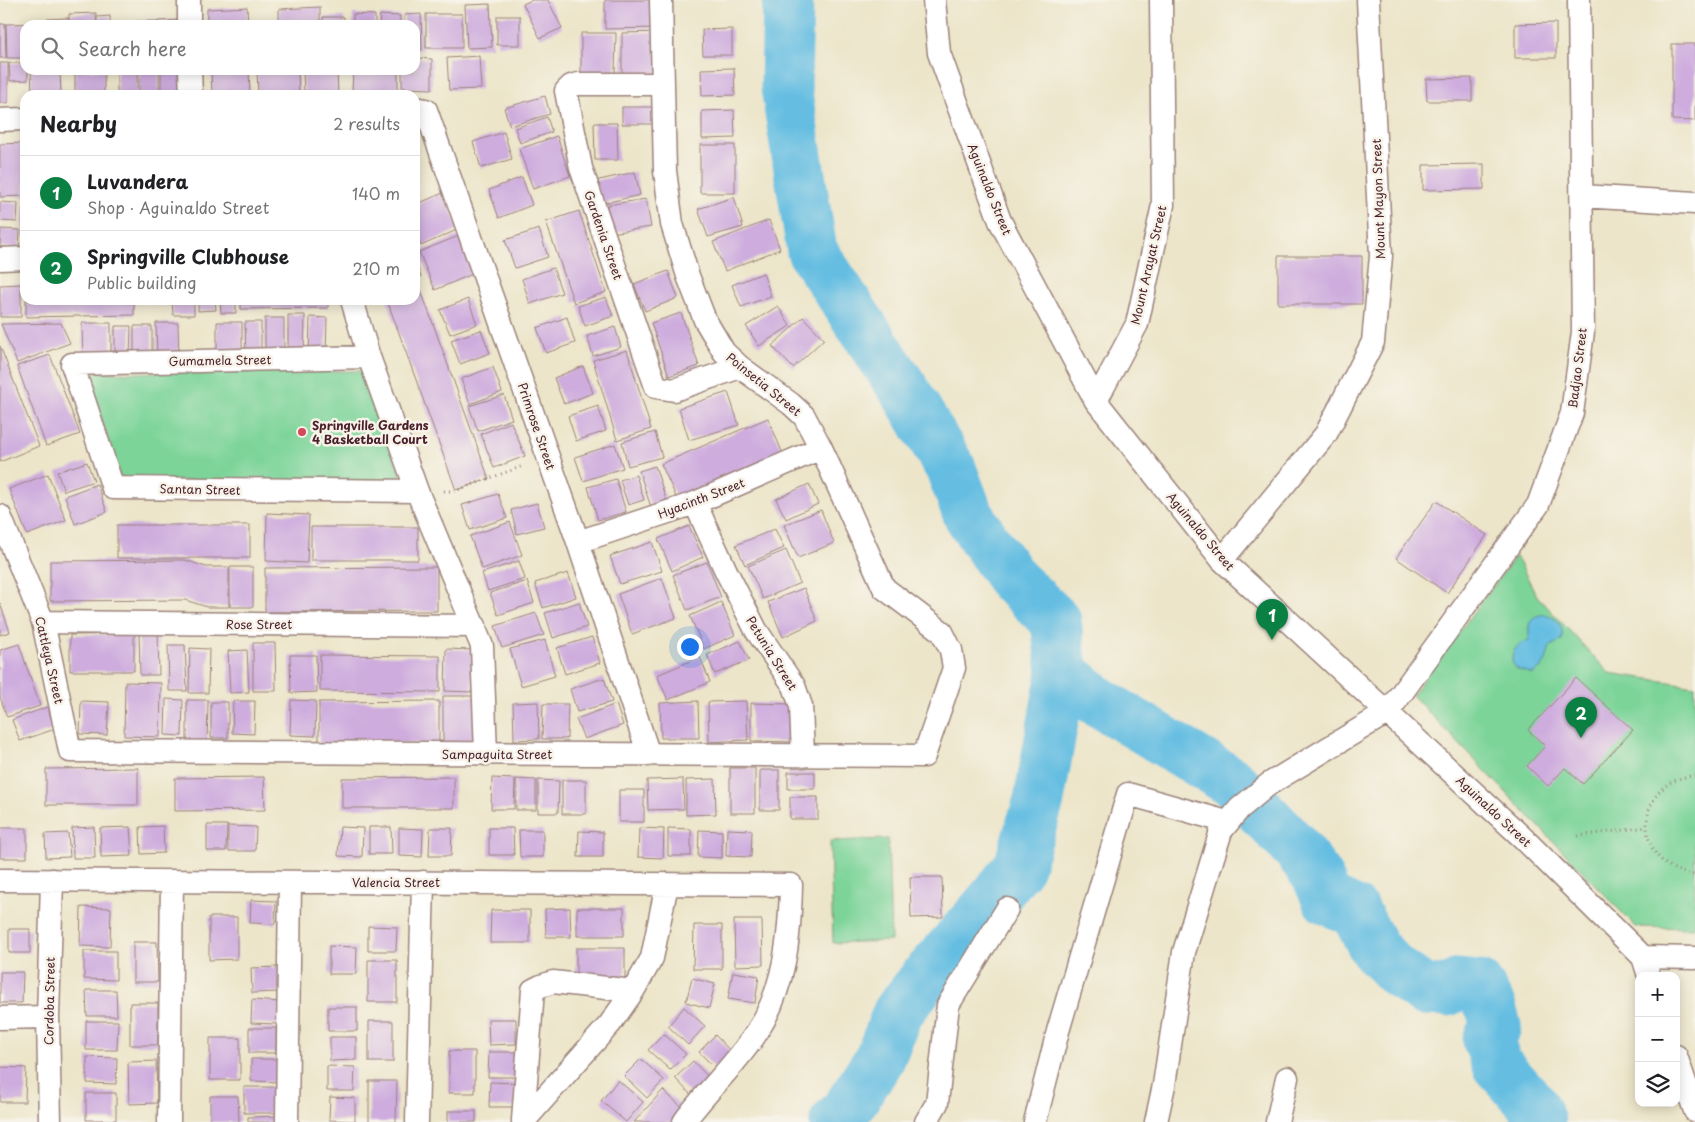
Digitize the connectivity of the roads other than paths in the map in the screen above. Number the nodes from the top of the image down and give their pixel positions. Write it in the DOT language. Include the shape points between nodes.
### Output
graph roads {
  1 [pos="189,0"];
  2 [pos="662,0"];
  3 [pos="934,0"];
  4 [pos="1161,0"];
  5 [pos="1368,0"];
  6 [pos="1579,0"];
  7 [pos="189,20"];
  8 [pos="190,75"];
  9 [pos="663,84"];
  10 [pos="191,90"];
  11 [pos="420,109"];
  12 [pos="0,120"];
  13 [pos="20,120"];
  14 [pos="1582,196"];
  15 [pos="1695,203"];
  16 [pos="20,258"];
  17 [pos="0,259"];
  18 [pos="353,305"];
  19 [pos="368,357"];
  20 [pos="72,364"];
  21 [pos="740,367"];
  22 [pos="1096,401"];
  23 [pos="821,448"];
  24 [pos="417,491"];
  25 [pos="695,503"];
  26 [pos="0,516"];
  27 [pos="578,542"];
  28 [pos="1222,560"];
  29 [pos="43,622"];
  30 [pos="474,626"];
  31 [pos="1388,712"];
  32 [pos="70,751"];
  33 [pos="486,754"];
  34 [pos="649,755"];
  35 [pos="803,756"];
  36 [pos="924,756"];
  37 [pos="1233,816"];
  38 [pos="0,880"];
  39 [pos="52,880"];
  40 [pos="172,881"];
  41 [pos="290,882"];
  42 [pos="423,882"];
  43 [pos="667,884"];
  44 [pos="1007,909"];
  45 [pos="1695,958"];
  46 [pos="1646,967"];
  47 [pos="633,991"];
  48 [pos="48,1017"];
  49 [pos="0,1018"];
  50 [pos="1678,1062"];
  51 [pos="1287,1078"];
  52 [pos="1695,1111"];
  53 [pos="523,1121"];
  54 [pos="50,1122"];
  55 [pos="169,1122"];
  56 [pos="287,1122"];
  57 [pos="417,1122"];
  58 [pos="684,1122"];
  59 [pos="926,1122"];
  60 [pos="1035,1122"];
  61 [pos="1156,1122"];
  62 [pos="1277,1122"];
  1 -- 7 [label="street"];
  2 -- 9 [label="street, Poinsetia Street"];
  3 -- 22 [label="street, Aguinaldo Street" via="940,53 1000,221"];
  4 -- 22 [label="street, Mount Arayat Street" via="1163,205 1137,324"];
  5 -- 28 [label="street, Mount Mayon Street" via="1381,256 1373,342 1326,434"];
  6 -- 14 [label="street, Badjao Street"];
  8 -- 10 [label="street"];
  9 -- 21 [label="street, Poinsetia Street" via="665,171 672,224 705,320 724,352"];
  9 -- 21 [label="street, Gardenia Street" via="578,84 566,91 581,168 656,387 674,390"];
  11 -- 27 [label="street, Primrose Street" via="426,110"];
  12 -- 13 [label="street"];
  14 -- 15 [label="street"];
  14 -- 31 [label="street, Badjao Street" via="1583,332 1575,395 1572,413 1538,506"];
  16 -- 17 [label="street"];
  18 -- 19 [label="street"];
  19 -- 20 [label="street, Gumamela Street"];
  19 -- 24 [label="street"];
  20 -- 24 [label="street, Santan Street" via="113,488"];
  21 -- 23 [label="street, Poinsetia Street" via="804,416"];
  22 -- 28 [label="street, Aguinaldo Street"];
  23 -- 25 [label="street, Hyacinth Street"];
  23 -- 36 [label="street, Poinsetia Street" via="884,588 942,632 951,650 954,668"];
  24 -- 30 [label="street"];
  25 -- 27 [label="street, Hyacinth Street"];
  25 -- 35 [label="street, Petunia Street" via="756,630 794,686 801,706"];
  26 -- 29 [label="street, Cattleya Street"];
  27 -- 34 [label="street, Primrose Street"];
  28 -- 31 [label="street, Aguinaldo Street"];
  29 -- 30 [label="street, Rose Street"];
  29 -- 32 [label="street, Cattleya Street"];
  30 -- 33 [label="street" via="482,646"];
  31 -- 37 [label="street" via="1269,784"];
  31 -- 46 [label="street, Aguinaldo Street" via="1523,838"];
  32 -- 33 [label="street, Sampaguita Street"];
  33 -- 34 [label="street, Sampaguita Street"];
  34 -- 35 [label="street, Sampaguita Street"];
  35 -- 36 [label="street, Sampaguita Street"];
  37 -- 60 [label="street" via="1128,794 1058,1031"];
  37 -- 61 [label="street" via="1221,831 1184,952"];
  38 -- 39 [label="street, Valencia Street"];
  39 -- 40 [label="street, Valencia Street"];
  39 -- 48 [label="street, Cordoba Street"];
  40 -- 41 [label="street, Valencia Street"];
  40 -- 55 [label="street"];
  41 -- 42 [label="street, Valencia Street"];
  41 -- 56 [label="street"];
  42 -- 43 [label="street, Valencia Street"];
  42 -- 57 [label="street"];
  43 -- 47 [label="street" via="652,958"];
  43 -- 58 [label="street, Valencia Street" via="791,885 789,936 774,997 757,1032"];
  44 -- 59 [label="street" via="948,1005 937,1103"];
  45 -- 46 [label="street"];
  47 -- 53 [label="street" via="610,1024"];
  47 -- 53 [label="street" via="553,982 533,990"];
  48 -- 49 [label="street"];
  48 -- 54 [label="street, Cordoba Street"];
  50 -- 52 [label="street"];
  51 -- 62 [label="street"];
}
